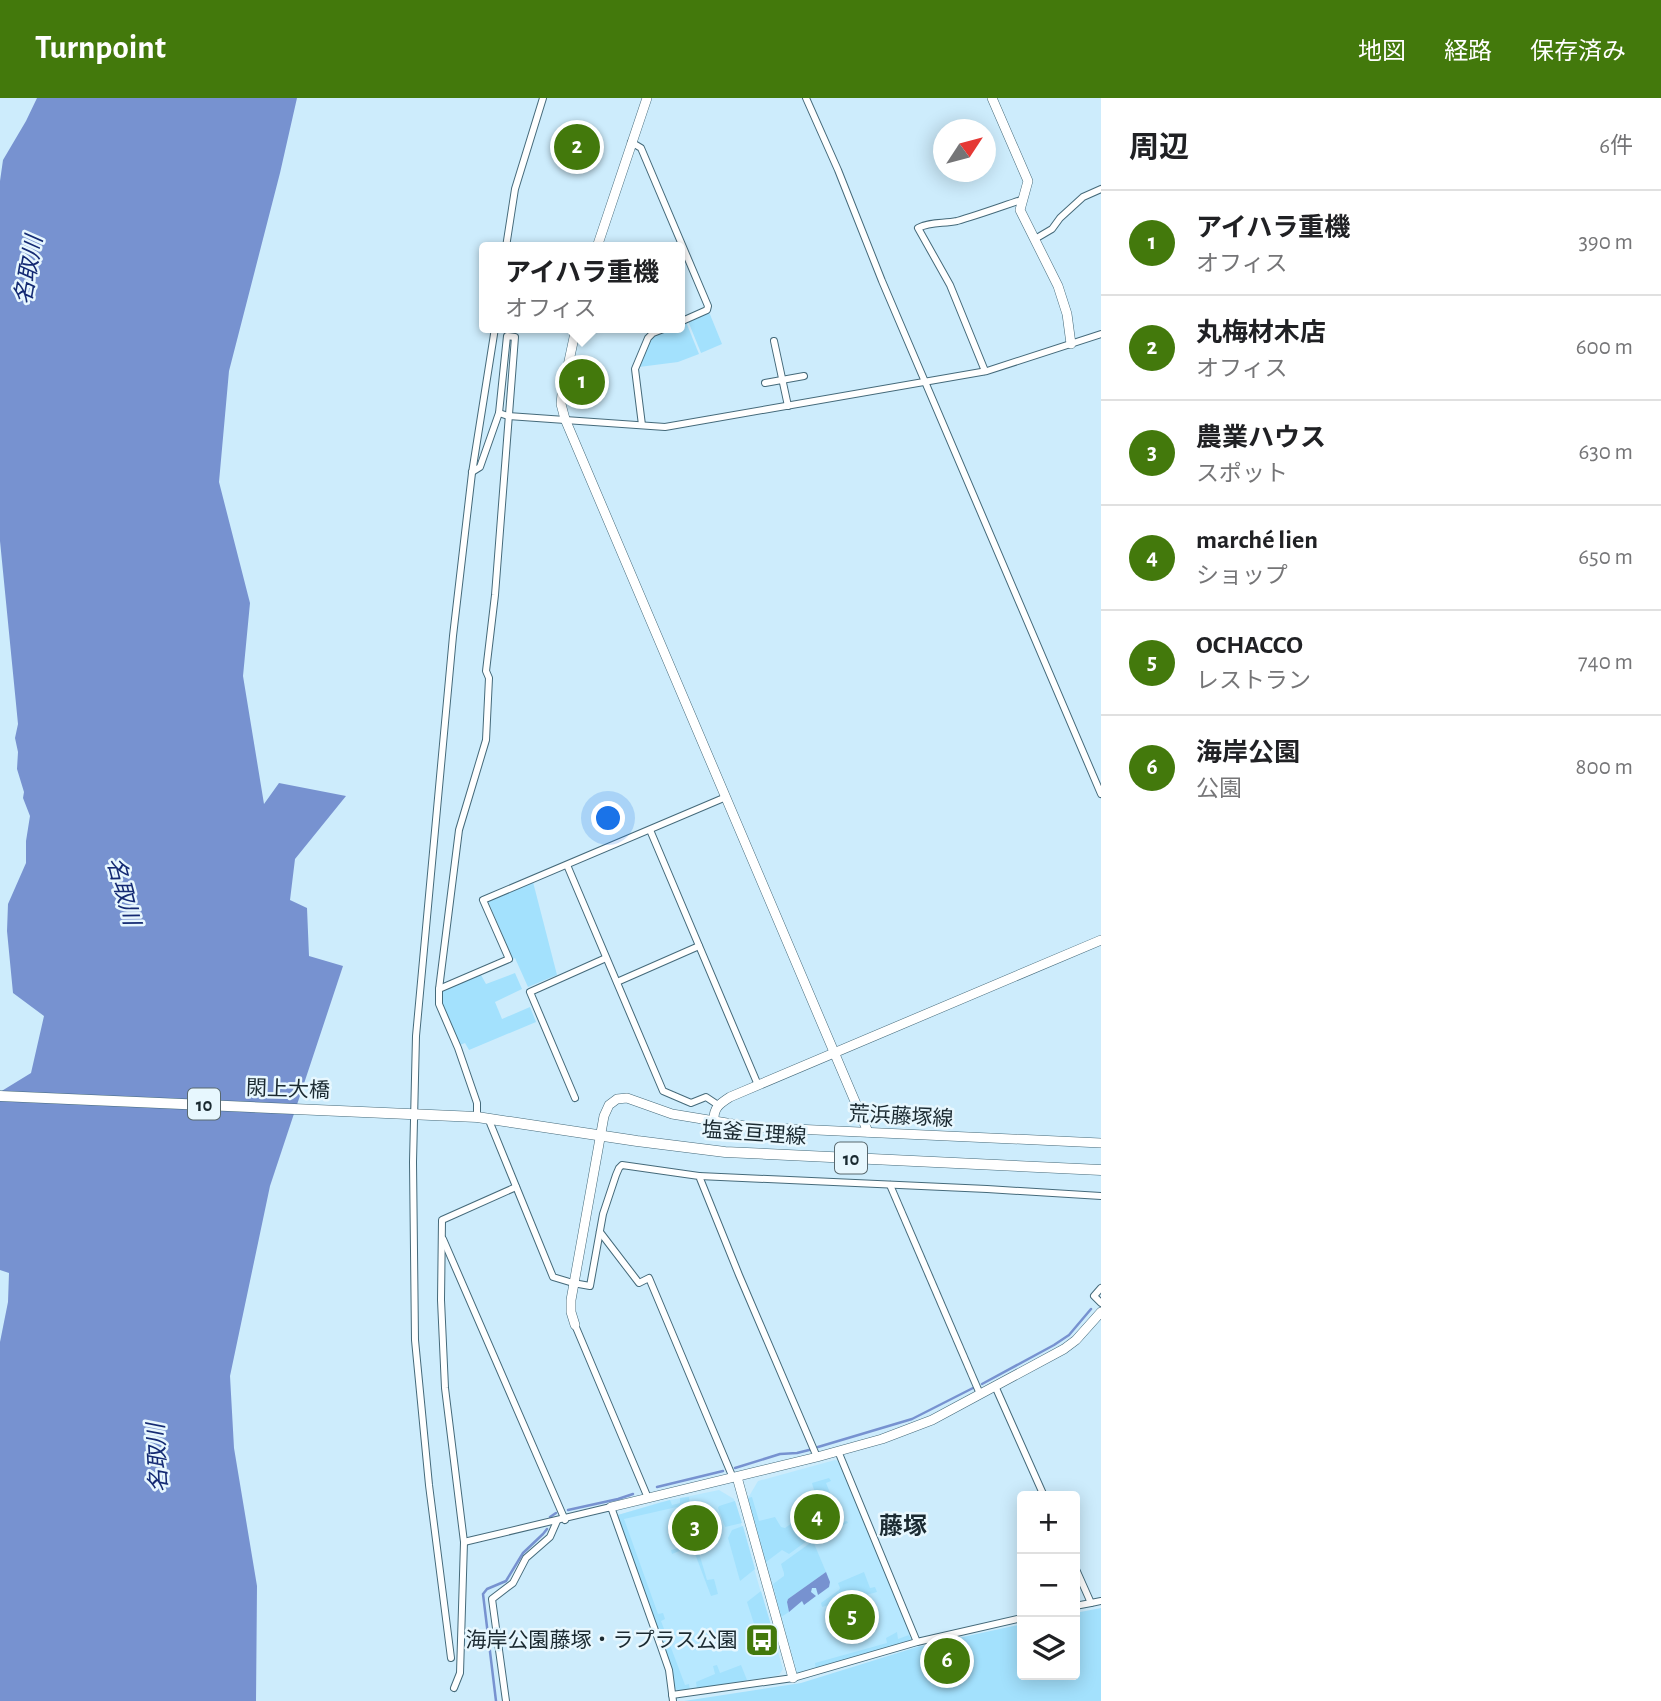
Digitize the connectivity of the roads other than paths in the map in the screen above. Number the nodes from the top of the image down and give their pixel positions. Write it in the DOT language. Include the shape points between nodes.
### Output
graph roads {
  1 [pos="543,98"];
  2 [pos="647,98"];
  3 [pos="806,98"];
  4 [pos="992,98"];
  5 [pos="631,142"];
  6 [pos="1101,189"];
  7 [pos="1021,200"];
  8 [pos="1035,239"];
  9 [pos="507,242"];
  10 [pos="599,242"];
  11 [pos="681,242"];
  12 [pos="685,252"];
  13 [pos="685,320"];
  14 [pos="494,333"];
  15 [pos="575,333"];
  16 [pos="653,333"];
  17 [pos="1101,334"];
  18 [pos="774,341"];
  19 [pos="1071,344"];
  20 [pos="985,371"];
  21 [pos="804,376"];
  22 [pos="783,380"];
  23 [pos="926,382"];
  24 [pos="765,383"];
  25 [pos="788,406"];
  26 [pos="499,413"];
  27 [pos="508,416"];
  28 [pos="565,419"];
  29 [pos="642,425"];
  30 [pos="472,472"];
  31 [pos="1101,794"];
  32 [pos="726,797"];
  33 [pos="650,830"];
  34 [pos="567,865"];
  35 [pos="1101,940"];
  36 [pos="699,947"];
  37 [pos="606,958"];
  38 [pos="617,982"];
  39 [pos="439,989"];
  40 [pos="835,1053"];
  41 [pos="758,1085"];
  42 [pos="0,1096"];
  43 [pos="575,1098"];
  44 [pos="718,1105"];
  45 [pos="411,1113"];
  46 [pos="477,1117"];
  47 [pos="488,1118"];
  48 [pos="714,1122"];
  49 [pos="868,1132"];
  50 [pos="601,1135"];
  51 [pos="1101,1143"];
  52 [pos="1101,1170"];
  53 [pos="699,1176"];
  54 [pos="890,1185"];
  55 [pos="516,1187"];
  56 [pos="1101,1196"];
  57 [pos="600,1231"];
  58 [pos="442,1237"];
  59 [pos="573,1283"];
  60 [pos="1101,1288"];
  61 [pos="1101,1303"];
  62 [pos="1101,1312"];
  63 [pos="575,1325"];
  64 [pos="995,1386"];
  65 [pos="980,1394"];
  66 [pos="838,1451"];
  67 [pos="817,1457"];
  68 [pos="735,1478"];
  69 [pos="1042,1491"];
  70 [pos="648,1498"];
  71 [pos="611,1507"];
  72 [pos="561,1520"];
  73 [pos="464,1542"];
  74 [pos="1080,1578"];
  75 [pos="1101,1601"];
  76 [pos="1091,1603"];
  77 [pos="1080,1605"];
  78 [pos="1017,1619"];
  79 [pos="917,1642"];
  80 [pos="452,1658"];
  81 [pos="793,1678"];
  82 [pos="454,1688"];
  83 [pos="673,1698"];
  84 [pos="506,1701"];
  1 -- 9 [label="street" via="515,189"];
  2 -- 5 [label="street"];
  3 -- 23 [label="street"];
  4 -- 7 [label="street" via="1028,181"];
  5 -- 10 [label="street"];
  5 -- 11 [label="street" via="641,148"];
  6 -- 8 [label="street" via="1083,197 1052,229"];
  7 -- 8 [label="street" via="1020,210"];
  7 -- 20 [label="street" via="919,228 950,285"];
  8 -- 19 [label="street" via="1058,286"];
  12 -- 13 [label="street" via="708,306"];
  14 -- 30 [label="street"];
  15 -- 28 [label="street" via="562,394"];
  16 -- 29 [label="street" via="635,369"];
  17 -- 19 [label="street"];
  18 -- 22 [label="street"];
  19 -- 20 [label="street"];
  20 -- 23 [label="street"];
  21 -- 22 [label="street"];
  22 -- 24 [label="street"];
  22 -- 25 [label="street"];
  23 -- 25 [label="street"];
  23 -- 31 [label="street"];
  25 -- 29 [label="street" via="665,427"];
  26 -- 27 [label="street"];
  26 -- 27 [label="street" via="507,336 515,337"];
  26 -- 30 [label="street" via="480,467"];
  27 -- 28 [label="street"];
  27 -- 39 [label="street" via="486,671 486,740 459,830"];
  28 -- 29 [label="street"];
  28 -- 32 [label="street"];
  30 -- 45 [label="street"];
  32 -- 33 [label="street"];
  32 -- 40 [label="street"];
  33 -- 34 [label="street"];
  33 -- 36 [label="street"];
  34 -- 37 [label="street"];
  34 -- 39 [label="street" via="483,900 509,959"];
  35 -- 40 [label="street"];
  36 -- 38 [label="street"];
  36 -- 41 [label="street"];
  37 -- 38 [label="street"];
  37 -- 43 [label="street" via="530,992"];
  38 -- 44 [label="street" via="663,1091 691,1104 706,1097"];
  39 -- 46 [label="street" via="439,1004 477,1103"];
  40 -- 41 [label="street"];
  40 -- 49 [label="street"];
  41 -- 44 [label="street"];
  42 -- 45 [label="main road, 閖上大橋 / 10"];
  44 -- 48 [label="street"];
  45 -- 46 [label="main road, 塩釜亘理線 / 10"];
  45 -- 80 [label="street" via="415,1340"];
  46 -- 47 [label="main road, 塩釜亘理線 / 10"];
  47 -- 50 [label="main road, 塩釜亘理線 / 10"];
  47 -- 55 [label="street"];
  48 -- 49 [label="street, 荒浜藤塚線"];
  48 -- 50 [label="street, 荒浜藤塚線" via="617,1099 604,1116"];
  49 -- 51 [label="street, 荒浜藤塚線"];
  50 -- 52 [label="main road, 塩釜亘理線 / 10" via="725,1152"];
  50 -- 59 [label="street"];
  53 -- 54 [label="street"];
  53 -- 57 [label="street" via="622,1165"];
  53 -- 67 [label="street"];
  54 -- 56 [label="street"];
  54 -- 65 [label="street"];
  55 -- 58 [label="street" via="442,1220"];
  55 -- 59 [label="street" via="554,1277"];
  57 -- 59 [label="street" via="590,1286"];
  57 -- 68 [label="street" via="639,1283 649,1278"];
  58 -- 72 [label="street"];
  58 -- 73 [label="street" via="445,1388"];
  59 -- 63 [label="street"];
  60 -- 61 [label="street" via="1094,1296"];
  62 -- 64 [label="street" via="1065,1349"];
  63 -- 70 [label="street"];
  64 -- 65 [label="street"];
  64 -- 69 [label="street"];
  65 -- 66 [label="street" via="912,1429"];
  66 -- 67 [label="street"];
  66 -- 79 [label="street"];
  67 -- 68 [label="street"];
  68 -- 70 [label="street"];
  68 -- 81 [label="street"];
  70 -- 71 [label="street"];
  71 -- 72 [label="street"];
  71 -- 83 [label="street" via="661,1647"];
  72 -- 73 [label="street"];
  72 -- 84 [label="street" via="526,1558 513,1583 492,1599"];
  73 -- 82 [label="street" via="460,1673"];
  74 -- 76 [label="street"];
  75 -- 76 [label="street"];
  76 -- 77 [label="street"];
  78 -- 79 [label="street"];
  79 -- 81 [label="street"];
  81 -- 83 [label="street"];
}
